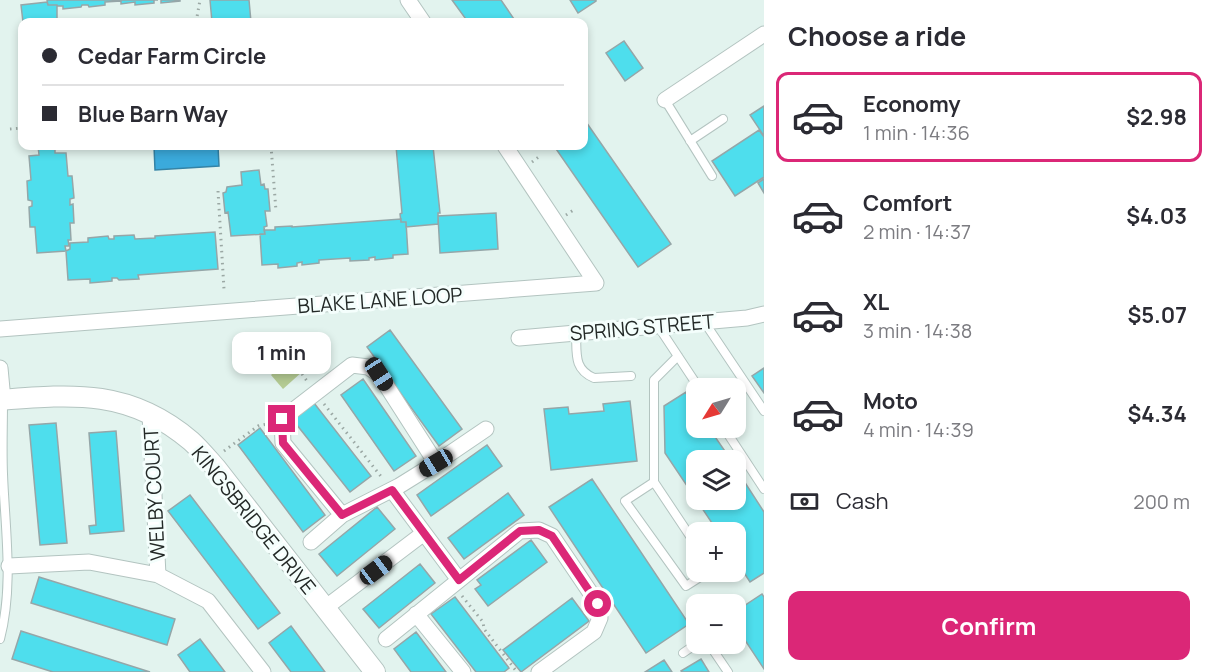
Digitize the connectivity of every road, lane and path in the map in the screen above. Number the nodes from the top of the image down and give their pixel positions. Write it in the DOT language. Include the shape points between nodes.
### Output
graph roads {
  1 [pos="200,0"];
  2 [pos="408,0"];
  3 [pos="197,18"];
  4 [pos="420,18"];
  5 [pos="764,34"];
  6 [pos="665,100"];
  7 [pos="723,119"];
  8 [pos="18,128"];
  9 [pos="10,129"];
  10 [pos="690,141"];
  11 [pos="271,150"];
  12 [pos="508,150"];
  13 [pos="712,176"];
  14 [pos="218,191"];
  15 [pos="276,211"];
  16 [pos="224,289"];
  17 [pos="764,314"];
  18 [pos="704,321"];
  19 [pos="658,326"];
  20 [pos="0,329"];
  21 [pos="576,333"];
  22 [pos="519,338"];
  23 [pos="678,356"];
  24 [pos="0,368"];
  25 [pos="631,376"];
  26 [pos="692,378"];
  27 [pos="2,400"];
  28 [pos="321,400"];
  29 [pos="764,411"];
  30 [pos="150,414"];
  31 [pos="282,419"];
  32 [pos="486,429"];
  33 [pos="731,438"];
  34 [pos="223,452"];
  35 [pos="436,463"];
  36 [pos="654,482"];
  37 [pos="389,487"];
  38 [pos="764,489"];
  39 [pos="342,515"];
  40 [pos="686,530"];
  41 [pos="424,533"];
  42 [pos="311,542"];
  43 [pos="9,566"];
  44 [pos="158,575"];
  45 [pos="692,582"];
  46 [pos="459,586"];
  47 [pos="325,608"];
  48 [pos="416,614"];
  49 [pos="0,639"];
  50 [pos="386,639"];
  51 [pos="686,651"];
  52 [pos="683,653"];
  53 [pos="716,654"];
  54 [pos="263,672"];
  55 [pos="375,672"];
  56 [pos="463,672"];
  57 [pos="517,672"];
  58 [pos="539,672"];
  59 [pos="728,672"];
  1 -- 3 [label="path"];
  2 -- 4 [label="street"];
  5 -- 6 [label="street"];
  6 -- 10 [label="lane"];
  7 -- 10 [label="lane"];
  8 -- 9 [label="path"];
  10 -- 13 [label="lane"];
  11 -- 15 [label="path"];
  12 -- 20 [label="street, BLAKE LANE LOOP" via="596,283"];
  14 -- 16 [label="path"];
  17 -- 18 [label="street, SPRING STREET"];
  18 -- 19 [label="street, SPRING STREET"];
  18 -- 29 [label="lane"];
  19 -- 21 [label="street, SPRING STREET"];
  19 -- 23 [label="lane"];
  21 -- 22 [label="street, SPRING STREET"];
  21 -- 25 [label="lane" via="577,360 589,376"];
  23 -- 26 [label="lane"];
  23 -- 36 [label="lane" via="654,380"];
  24 -- 27 [label="street"];
  27 -- 30 [label="street, KINGSBRIDGE DRIVE" via="48,396 102,398"];
  27 -- 43 [label="lane"];
  28 -- 37 [label="path"];
  30 -- 44 [label="street, WELBY COURT"];
  30 -- 47 [label="street, KINGSBRIDGE DRIVE" via="192,442 216,468"];
  31 -- 34 [label="path" via="258,426"];
  31 -- 35 [label="street" via="352,365 368,367 379,374"];
  31 -- 39 [label="street" via="283,443"];
  32 -- 35 [label="street"];
  33 -- 38 [label="lane"];
  35 -- 37 [label="street"];
  36 -- 40 [label="lane"];
  36 -- 45 [label="lane" via="625,501 686,586"];
  37 -- 39 [label="street"];
  37 -- 41 [label="street"];
  39 -- 42 [label="street"];
  41 -- 46 [label="street"];
  41 -- 47 [label="street"];
  43 -- 44 [label="street" via="89,562"];
  43 -- 49 [label="lane"];
  44 -- 54 [label="street" via="208,601"];
  46 -- 48 [label="street"];
  46 -- 57 [label="path" via="484,629"];
  46 -- 58 [label="street" via="520,531 539,530 552,536 598,604 600,618 594,632"];
  47 -- 55 [label="street, KINGSBRIDGE DRIVE"];
  48 -- 50 [label="street"];
  48 -- 56 [label="street"];
  51 -- 52 [label="lane"];
  53 -- 59 [label="lane"];
}
